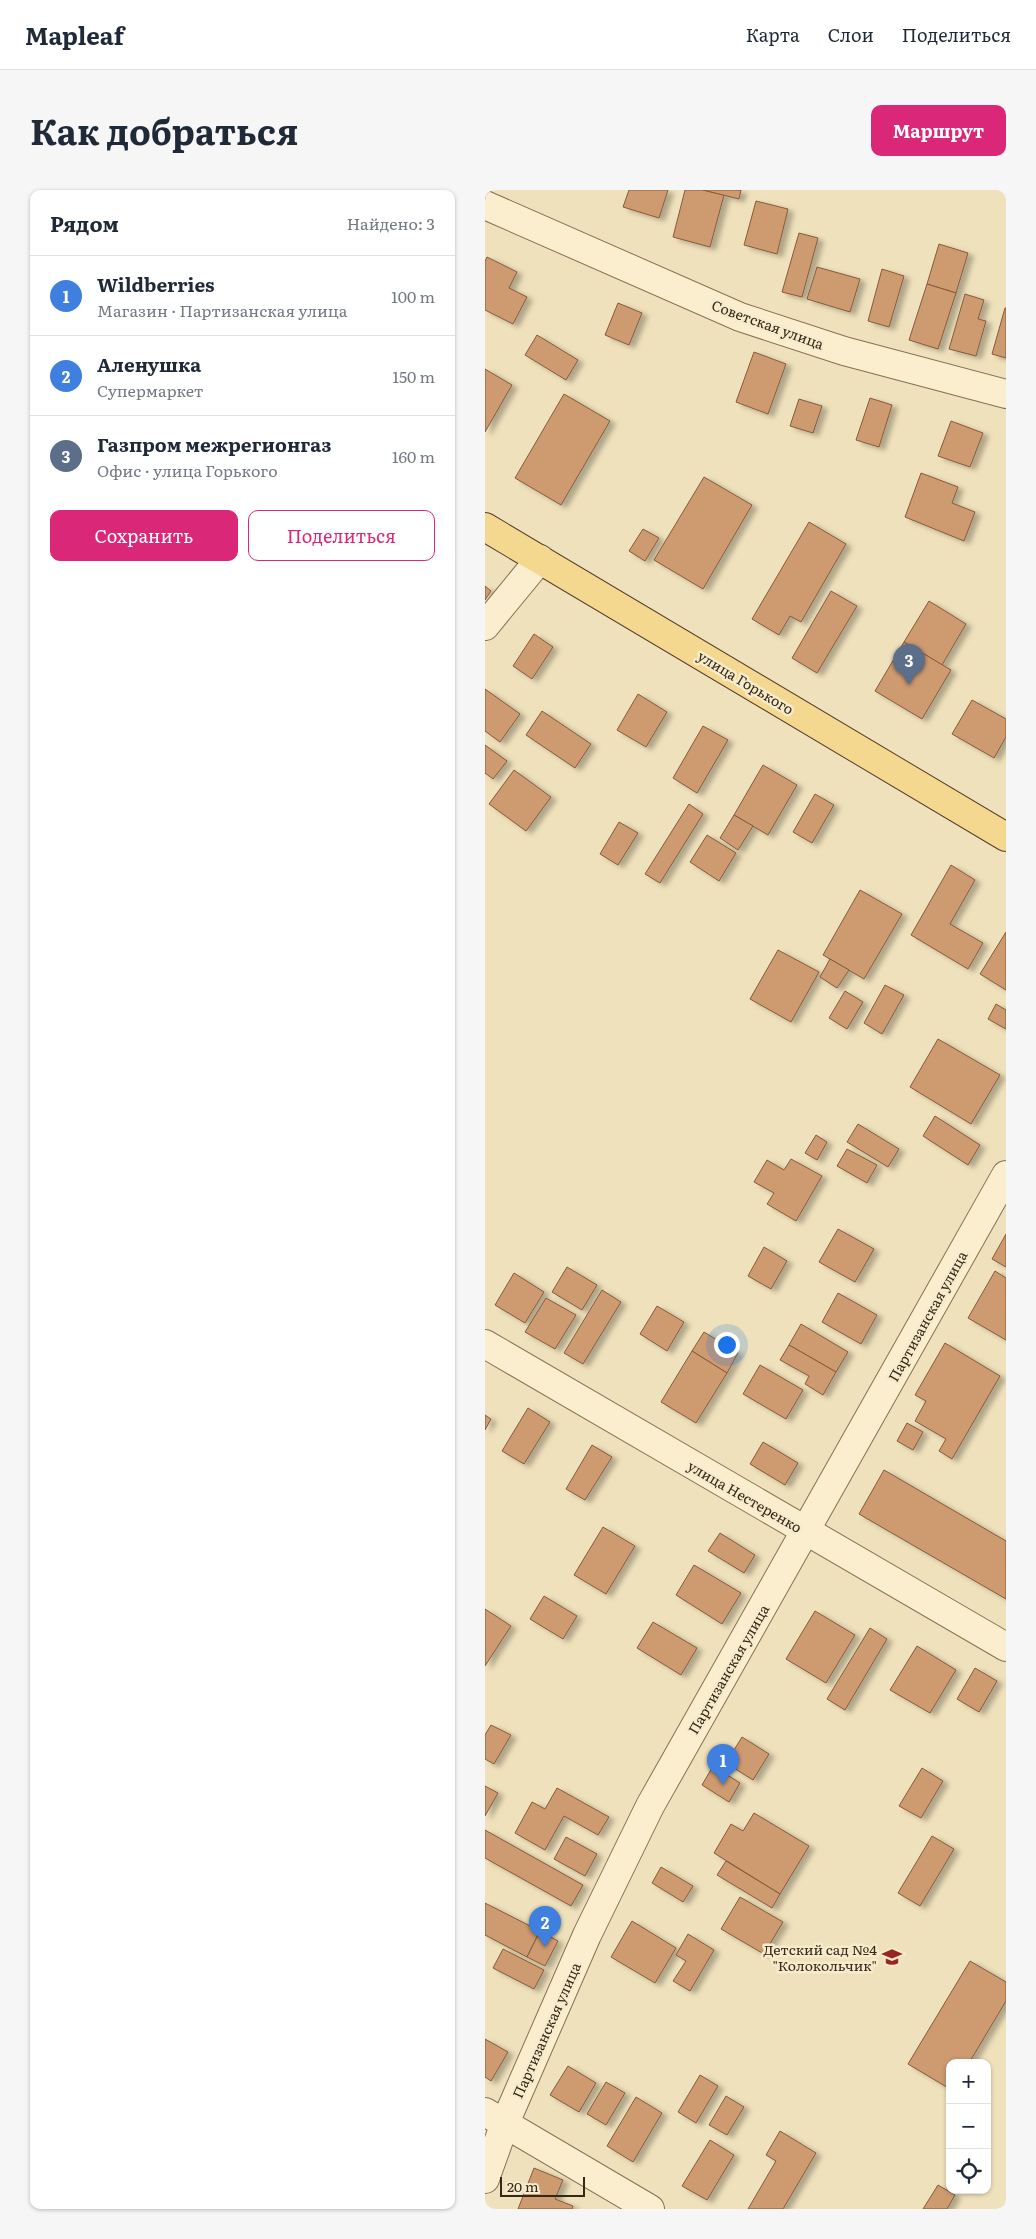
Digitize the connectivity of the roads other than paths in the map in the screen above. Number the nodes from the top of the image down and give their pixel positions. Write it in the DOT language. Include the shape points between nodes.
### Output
graph roads {
  1 [pos="485,205"];
  2 [pos="1006,394"];
  3 [pos="485,527"];
  4 [pos="540,559"];
  5 [pos="485,626"];
  6 [pos="1006,837"];
  7 [pos="1006,1175"];
  8 [pos="485,1344"];
  9 [pos="806,1531"];
  10 [pos="1006,1647"];
  11 [pos="495,2118"];
  12 [pos="485,2179"];
  13 [pos="651,2209"];
  1 -- 2 [label="street, Советская улица" via="740,317 844,351"];
  3 -- 4 [label="main road, улица Горького"];
  4 -- 5 [label="street"];
  4 -- 6 [label="main road, улица Горького"];
  7 -- 9 [label="street, Партизанская улица"];
  8 -- 9 [label="street, улица Нестеренко"];
  9 -- 10 [label="street, улица Нестеренко"];
  9 -- 11 [label="street, Партизанская улица" via="651,1806"];
  11 -- 12 [label="street, Партизанская улица"];
  11 -- 13 [label="street"];
}
